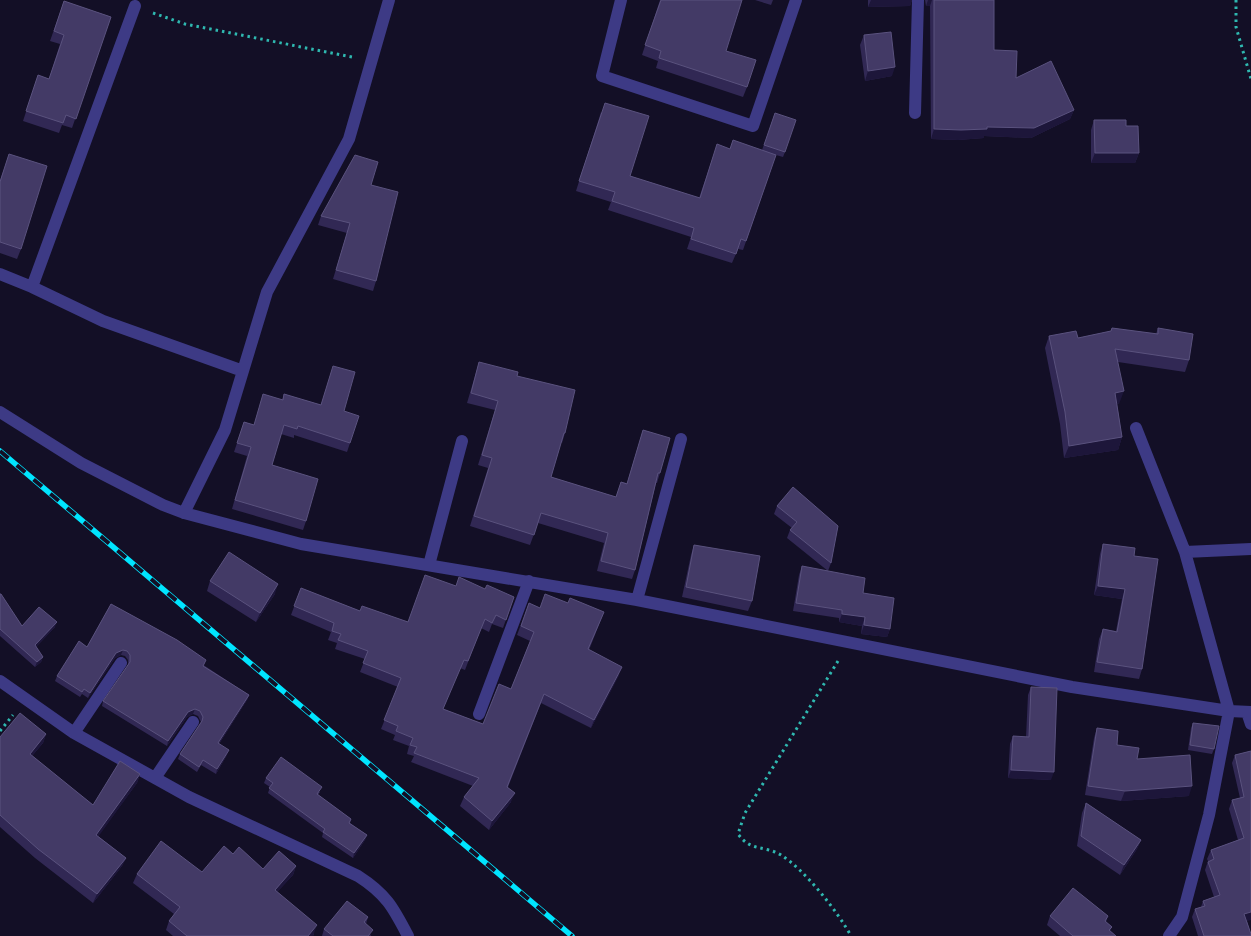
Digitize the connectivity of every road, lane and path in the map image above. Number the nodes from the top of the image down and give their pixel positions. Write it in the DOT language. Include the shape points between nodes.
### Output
graph roads {
  1 [pos="389,0"];
  2 [pos="621,0"];
  3 [pos="796,0"];
  4 [pos="918,0"];
  5 [pos="1236,0"];
  6 [pos="135,6"];
  7 [pos="370,60"];
  8 [pos="1251,80"];
  9 [pos="915,113"];
  10 [pos="0,274"];
  11 [pos="32,287"];
  12 [pos="243,371"];
  13 [pos="0,412"];
  14 [pos="1136,428"];
  15 [pos="681,438"];
  16 [pos="462,441"];
  17 [pos="184,513"];
  18 [pos="1251,549"];
  19 [pos="1185,552"];
  20 [pos="429,564"];
  21 [pos="529,581"];
  22 [pos="637,600"];
  23 [pos="849,643"];
  24 [pos="121,663"];
  25 [pos="0,681"];
  26 [pos="1229,711"];
  27 [pos="479,714"];
  28 [pos="1250,716"];
  29 [pos="193,722"];
  30 [pos="74,733"];
  31 [pos="155,778"];
  32 [pos="408,936"];
  33 [pos="851,936"];
  34 [pos="1169,936"];
  1 -- 7 [label="street"];
  2 -- 3 [label="street" via="602,76 753,126"];
  4 -- 9 [label="street"];
  5 -- 8 [label="path" via="1236,27"];
  6 -- 7 [label="path" via="184,24"];
  6 -- 11 [label="street"];
  7 -- 12 [label="street" via="349,140 267,292"];
  10 -- 11 [label="street"];
  11 -- 12 [label="street" via="103,321"];
  12 -- 17 [label="street" via="225,430"];
  13 -- 17 [label="street" via="81,463"];
  14 -- 19 [label="street"];
  15 -- 22 [label="street"];
  16 -- 20 [label="street"];
  17 -- 20 [label="street" via="302,544"];
  18 -- 19 [label="street"];
  19 -- 26 [label="street"];
  20 -- 21 [label="street"];
  21 -- 22 [label="street"];
  21 -- 27 [label="street"];
  22 -- 23 [label="street"];
  23 -- 26 [label="street" via="1072,687"];
  23 -- 33 [label="path" via="745,812 738,834 745,844 780,855 812,884 841,918"];
  24 -- 30 [label="street"];
  25 -- 30 [label="street"];
  26 -- 28 [label="street"];
  26 -- 34 [label="street" via="1209,815 1185,907"];
  29 -- 31 [label="street"];
  30 -- 31 [label="street"];
  31 -- 32 [label="street" via="358,876 378,889 393,907"];
}
